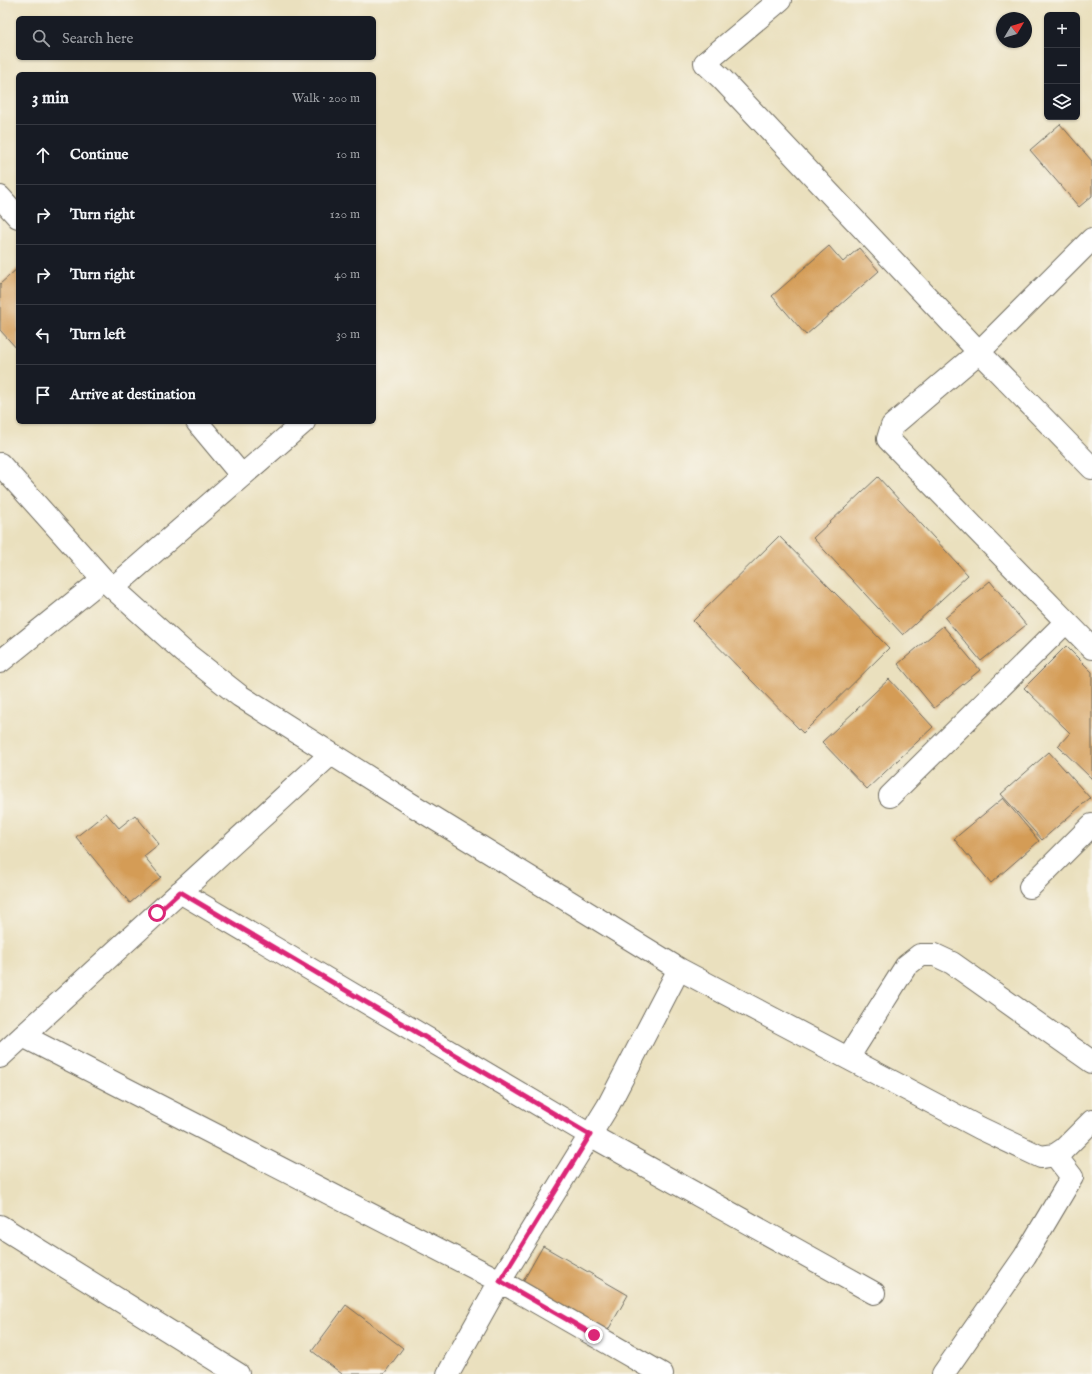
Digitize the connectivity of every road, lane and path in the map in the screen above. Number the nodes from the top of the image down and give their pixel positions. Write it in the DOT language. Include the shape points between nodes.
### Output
graph roads {
  1 [pos="780,0"];
  2 [pos="0,197"];
  3 [pos="16,215"];
  4 [pos="1092,239"];
  5 [pos="979,352"];
  6 [pos="199,424"];
  7 [pos="302,424"];
  8 [pos="0,464"];
  9 [pos="1092,468"];
  10 [pos="242,476"];
  11 [pos="108,583"];
  12 [pos="1066,622"];
  13 [pos="1092,648"];
  14 [pos="0,662"];
  15 [pos="331,754"];
  16 [pos="890,796"];
  17 [pos="1092,825"];
  18 [pos="1030,887"];
  19 [pos="180,892"];
  20 [pos="679,969"];
  21 [pos="23,1036"];
  22 [pos="0,1057"];
  23 [pos="848,1058"];
  24 [pos="1092,1062"];
  25 [pos="1092,1121"];
  26 [pos="590,1135"];
  27 [pos="1055,1156"];
  28 [pos="0,1226"];
  29 [pos="500,1281"];
  30 [pos="874,1293"];
  31 [pos="238,1374"];
  32 [pos="448,1374"];
  33 [pos="662,1374"];
  34 [pos="943,1374"];
  1 -- 5 [label="street" via="705,63 727,83"];
  2 -- 3 [label="street"];
  4 -- 5 [label="street"];
  5 -- 9 [label="street"];
  5 -- 12 [label="street" via="892,426 888,440"];
  6 -- 10 [label="street"];
  7 -- 10 [label="street"];
  8 -- 11 [label="street"];
  10 -- 11 [label="street"];
  11 -- 14 [label="street"];
  11 -- 15 [label="street" via="184,652 240,696"];
  12 -- 13 [label="street"];
  12 -- 16 [label="street"];
  15 -- 19 [label="street"];
  15 -- 20 [label="street"];
  17 -- 18 [label="street"];
  19 -- 21 [label="street"];
  19 -- 26 [label="street"];
  20 -- 23 [label="street"];
  20 -- 26 [label="street" via="608,1106"];
  21 -- 22 [label="street"];
  21 -- 29 [label="street"];
  23 -- 24 [label="street" via="906,966 920,955 935,955 952,963"];
  23 -- 27 [label="street" via="980,1128 1041,1157"];
  25 -- 27 [label="street"];
  26 -- 29 [label="street"];
  26 -- 30 [label="street"];
  27 -- 34 [label="street" via="1072,1177 1025,1256"];
  28 -- 31 [label="street"];
  29 -- 32 [label="street"];
  29 -- 33 [label="street"];
}
